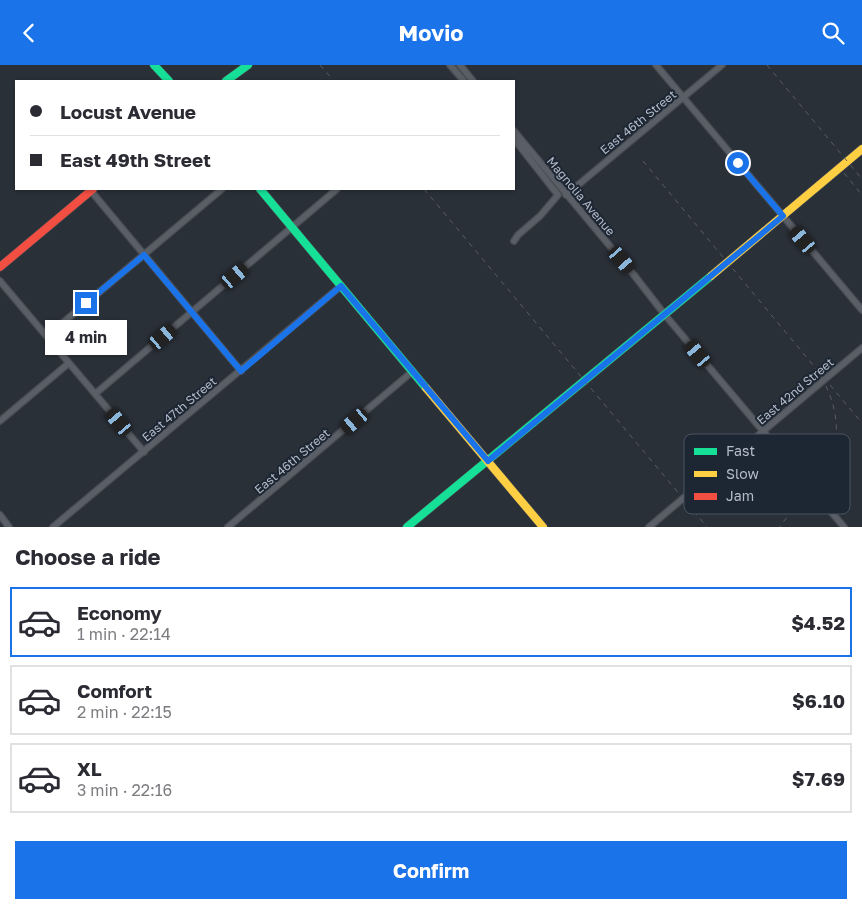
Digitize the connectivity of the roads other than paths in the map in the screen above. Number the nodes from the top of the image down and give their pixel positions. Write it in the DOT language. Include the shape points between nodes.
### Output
graph roads {
  1 [pos="154,65"];
  2 [pos="248,65"];
  3 [pos="450,65"];
  4 [pos="460,65"];
  5 [pos="656,65"];
  6 [pos="722,65"];
  7 [pos="168,80"];
  8 [pos="227,80"];
  9 [pos="463,80"];
  10 [pos="472,80"];
  11 [pos="683,98"];
  12 [pos="515,132"];
  13 [pos="515,140"];
  14 [pos="862,149"];
  15 [pos="92,190"];
  16 [pos="221,190"];
  17 [pos="261,190"];
  18 [pos="336,190"];
  19 [pos="566,195"];
  20 [pos="783,216"];
  21 [pos="293,228"];
  22 [pos="514,241"];
  23 [pos="144,255"];
  24 [pos="0,267"];
  25 [pos="0,281"];
  26 [pos="341,286"];
  27 [pos="862,310"];
  28 [pos="192,313"];
  29 [pos="665,315"];
  30 [pos="47,336"];
  31 [pos="862,348"];
  32 [pos="69,363"];
  33 [pos="241,371"];
  34 [pos="413,371"];
  35 [pos="95,394"];
  36 [pos="0,421"];
  37 [pos="763,431"];
  38 [pos="759,434"];
  39 [pos="766,434"];
  40 [pos="144,452"];
  41 [pos="488,461"];
  42 [pos="684,498"];
  43 [pos="833,514"];
  44 [pos="0,515"];
  45 [pos="10,527"];
  46 [pos="53,527"];
  47 [pos="228,527"];
  48 [pos="407,527"];
  49 [pos="543,527"];
  50 [pos="649,527"];
  51 [pos="844,527"];
  1 -- 7 [label="main road"];
  2 -- 8 [label="main road"];
  3 -- 9 [label="street"];
  4 -- 10 [label="street"];
  5 -- 11 [label="street"];
  6 -- 11 [label="street, East 46th Street"];
  11 -- 19 [label="street, East 46th Street"];
  11 -- 20 [label="street"];
  12 -- 19 [label="street, Magnolia Avenue"];
  13 -- 22 [label="street" via="558,195"];
  14 -- 20 [label="main road"];
  15 -- 23 [label="street"];
  15 -- 24 [label="main road"];
  16 -- 23 [label="street"];
  17 -- 21 [label="main road"];
  18 -- 21 [label="street"];
  19 -- 29 [label="street, Magnolia Avenue"];
  20 -- 27 [label="street"];
  20 -- 29 [label="main road"];
  21 -- 26 [label="main road"];
  21 -- 28 [label="street"];
  23 -- 28 [label="street"];
  23 -- 30 [label="street"];
  25 -- 30 [label="street"];
  26 -- 33 [label="street, East 47th Street"];
  26 -- 34 [label="main road"];
  28 -- 33 [label="street"];
  28 -- 35 [label="street"];
  29 -- 37 [label="street, Magnolia Avenue"];
  29 -- 41 [label="main road"];
  30 -- 32 [label="street"];
  31 -- 37 [label="street, East 42nd Street"];
  32 -- 35 [label="street"];
  32 -- 36 [label="street"];
  33 -- 40 [label="street, East 47th Street"];
  34 -- 41 [label="main road"];
  34 -- 47 [label="street, East 46th Street"];
  35 -- 40 [label="street"];
  37 -- 38 [label="street, East 42nd Street"];
  37 -- 39 [label="street, Magnolia Avenue"];
  40 -- 46 [label="street, East 47th Street"];
  41 -- 48 [label="main road"];
  41 -- 49 [label="main road"];
  42 -- 50 [label="street, East 42nd Street"];
  43 -- 51 [label="street, Magnolia Avenue"];
  44 -- 45 [label="street"];
}
